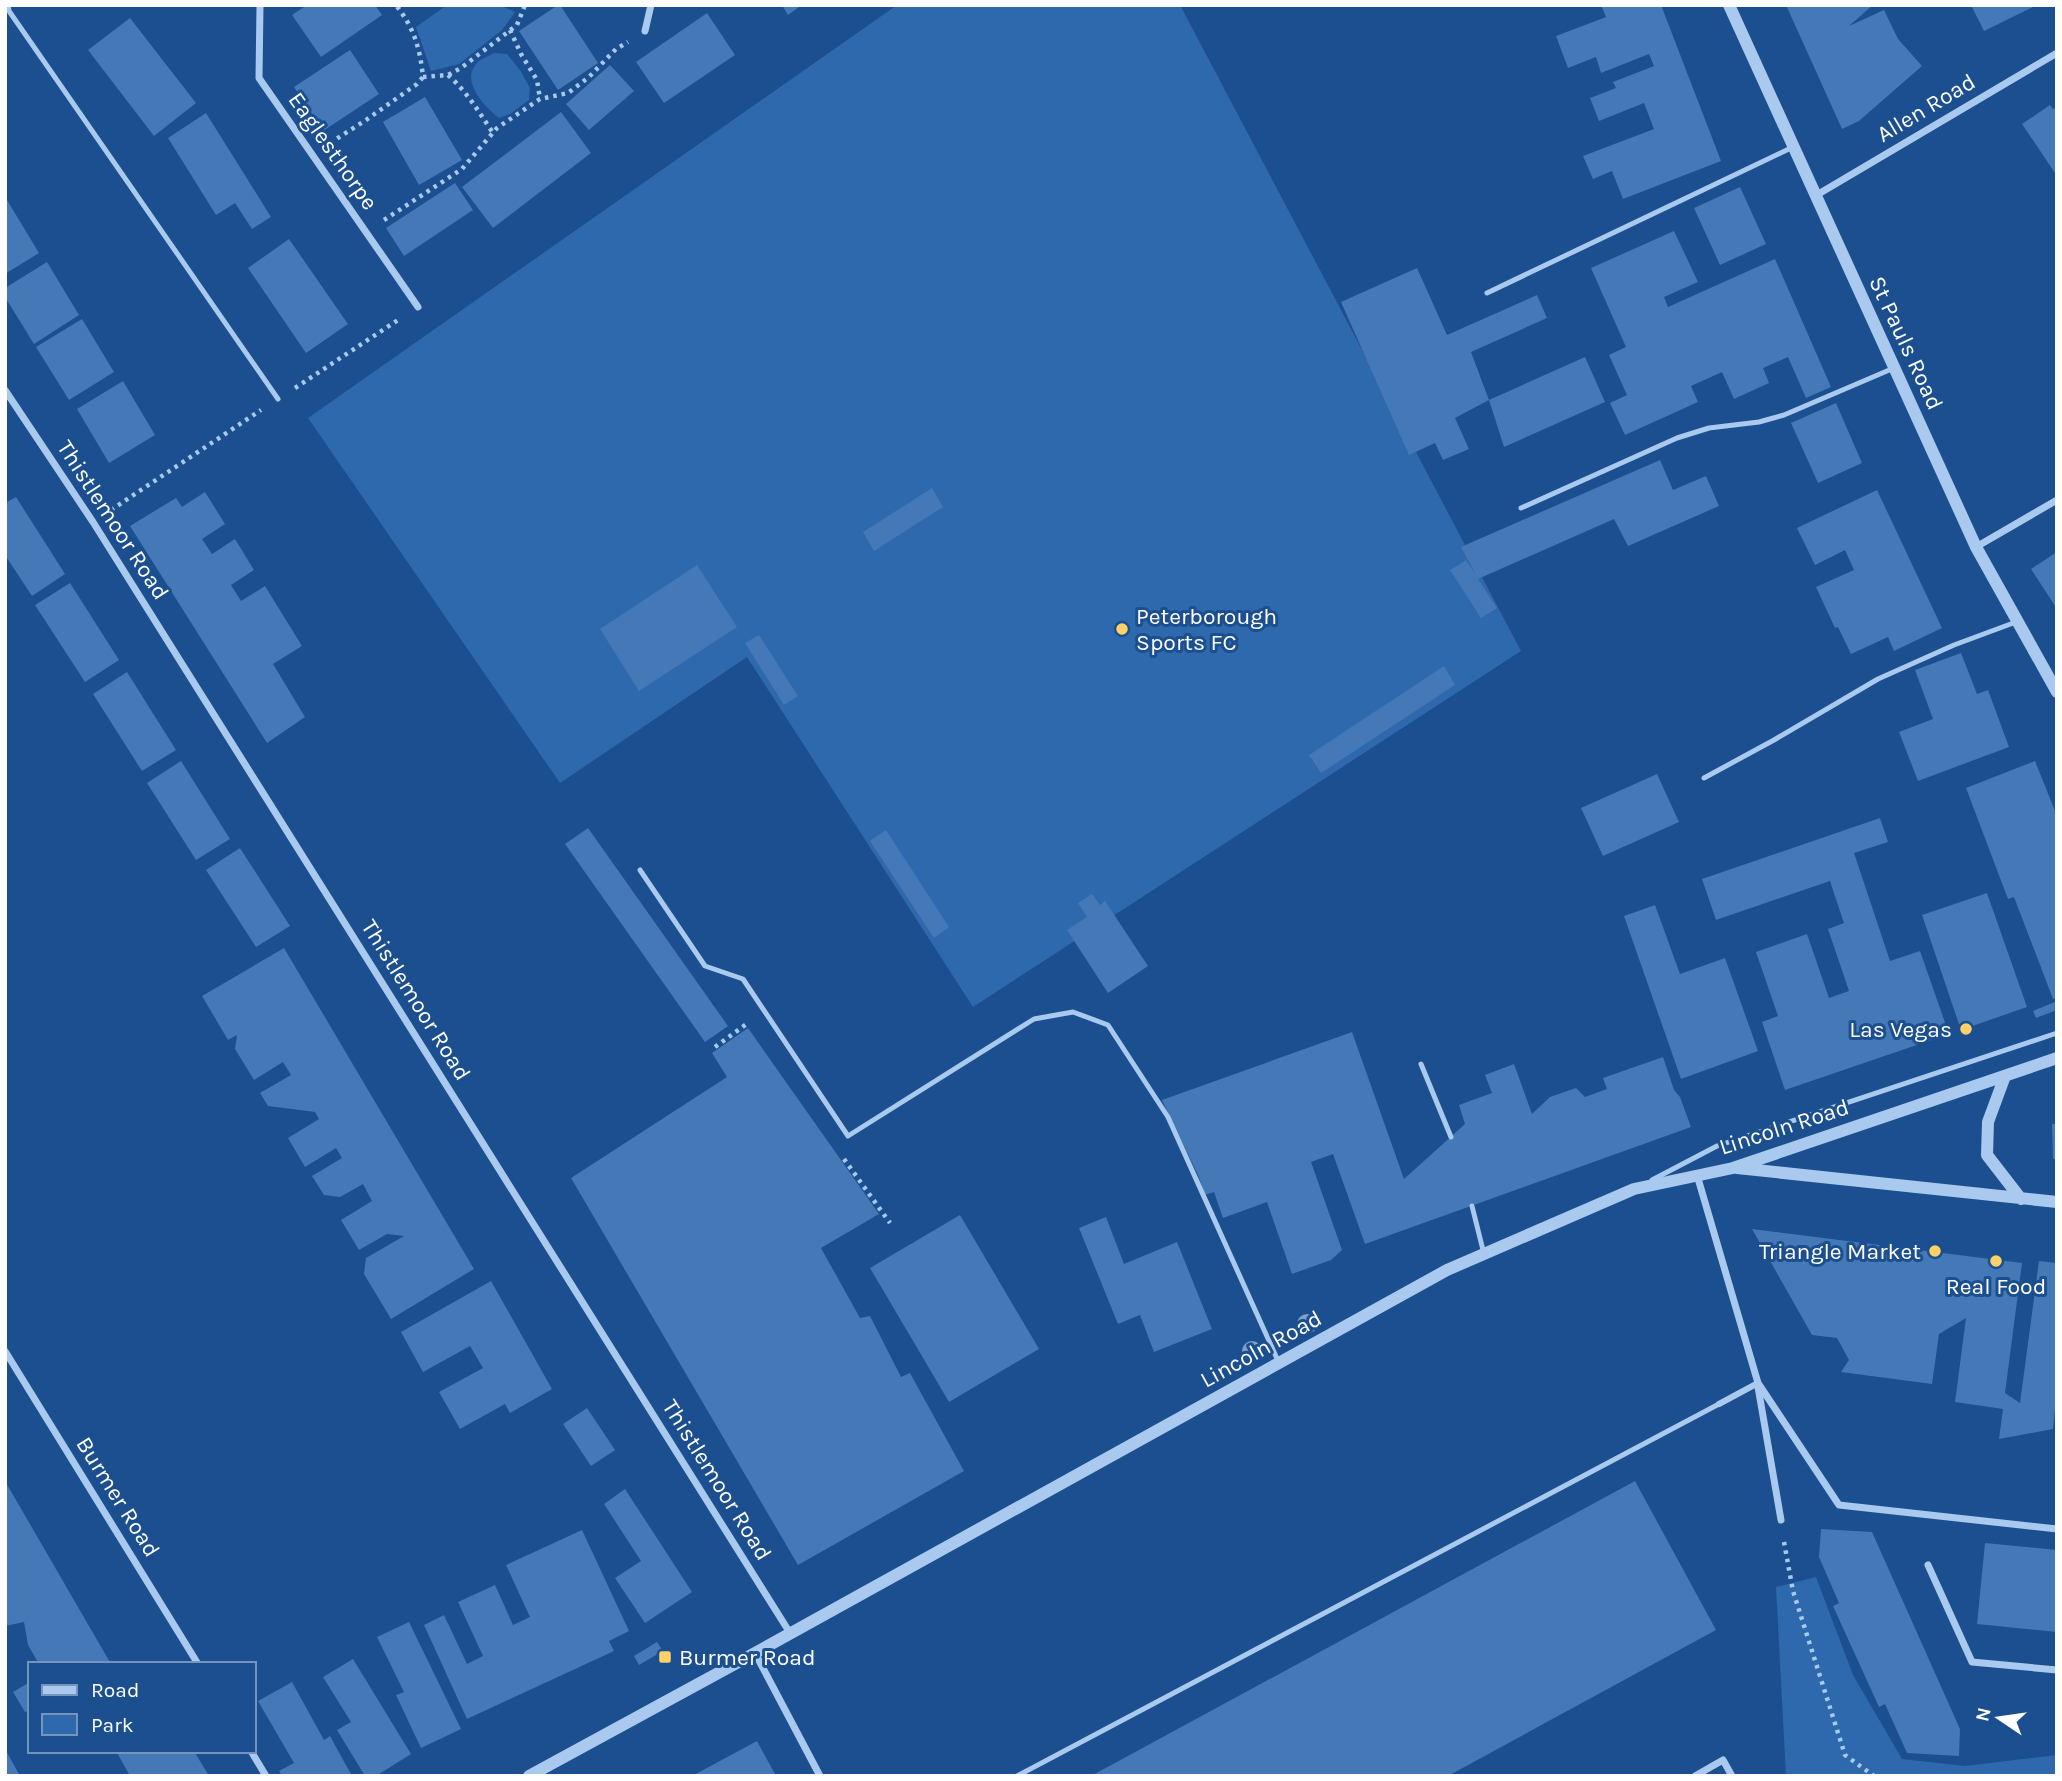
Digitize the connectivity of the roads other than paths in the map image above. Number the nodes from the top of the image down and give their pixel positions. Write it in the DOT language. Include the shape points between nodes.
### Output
graph roads {
  1 [pos="8,5"];
  2 [pos="260,5"];
  3 [pos="650,5"];
  4 [pos="1730,5"];
  5 [pos="645,31"];
  6 [pos="2057,53"];
  7 [pos="1793,147"];
  8 [pos="1815,196"];
  9 [pos="1487,293"];
  10 [pos="418,307"];
  11 [pos="1894,368"];
  12 [pos="5,390"];
  13 [pos="278,399"];
  14 [pos="2057,500"];
  15 [pos="1521,508"];
  16 [pos="1976,548"];
  17 [pos="2016,622"];
  18 [pos="2057,692"];
  19 [pos="1704,778"];
  20 [pos="640,870"];
  21 [pos="2057,1033"];
  22 [pos="2057,1059"];
  23 [pos="1421,1064"];
  24 [pos="2006,1076"];
  25 [pos="1451,1137"];
  26 [pos="1733,1168"];
  27 [pos="1697,1175"];
  28 [pos="1634,1189"];
  29 [pos="2021,1199"];
  30 [pos="2057,1202"];
  31 [pos="1472,1206"];
  32 [pos="1484,1254"];
  33 [pos="5,1351"];
  34 [pos="1279,1363"];
  35 [pos="1758,1383"];
  36 [pos="1719,1404"];
  37 [pos="1781,1520"];
  38 [pos="2057,1529"];
  39 [pos="1928,1565"];
  40 [pos="790,1633"];
  41 [pos="755,1653"];
  42 [pos="197,1662"];
  43 [pos="2057,1670"];
  44 [pos="252,1753"];
  45 [pos="266,1776"];
  46 [pos="529,1776"];
  47 [pos="820,1776"];
  48 [pos="1017,1776"];
  49 [pos="1695,1776"];
  50 [pos="1732,1776"];
  1 -- 13 [label="lane"];
  2 -- 10 [label="street, Eaglesthorpe" via="259,78"];
  3 -- 5 [label="street"];
  4 -- 7 [label="street, St Pauls Road"];
  6 -- 8 [label="street, Allen Road"];
  7 -- 8 [label="street, St Pauls Road"];
  7 -- 9 [label="lane"];
  8 -- 11 [label="street, St Pauls Road"];
  11 -- 15 [label="lane" via="1784,415 1677,438"];
  11 -- 16 [label="street, St Pauls Road"];
  12 -- 40 [label="street, Thistlemoor Road" via="93,522"];
  14 -- 16 [label="street"];
  16 -- 17 [label="street, St Pauls Road"];
  17 -- 18 [label="street, St Pauls Road"];
  17 -- 19 [label="lane" via="1878,678"];
  20 -- 34 [label="lane" via="705,966 743,979 848,1136 1034,1019 1073,1012 1108,1025 1167,1117"];
  21 -- 28 [label="lane" via="1717,1146"];
  22 -- 24 [label="street, Lincoln Road"];
  23 -- 25 [label="lane"];
  24 -- 26 [label="street, Lincoln Road"];
  24 -- 29 [label="street" via="1988,1122 1987,1155"];
  26 -- 27 [label="street, Lincoln Road"];
  26 -- 29 [label="street"];
  27 -- 28 [label="street, Lincoln Road"];
  27 -- 35 [label="street"];
  28 -- 32 [label="street, Lincoln Road"];
  29 -- 30 [label="street"];
  31 -- 32 [label="lane"];
  32 -- 34 [label="street, Lincoln Road" via="1447,1269"];
  33 -- 42 [label="street, Burmer Road"];
  34 -- 40 [label="street, Lincoln Road"];
  35 -- 36 [label="street"];
  35 -- 37 [label="street"];
  35 -- 38 [label="street" via="1839,1505"];
  36 -- 48 [label="lane"];
  39 -- 43 [label="street" via="1972,1662"];
  40 -- 41 [label="street, Lincoln Road"];
  41 -- 46 [label="street, Lincoln Road"];
  41 -- 47 [label="street"];
  44 -- 45 [label="street"];
  49 -- 50 [label="street" via="1723,1760"];
}
